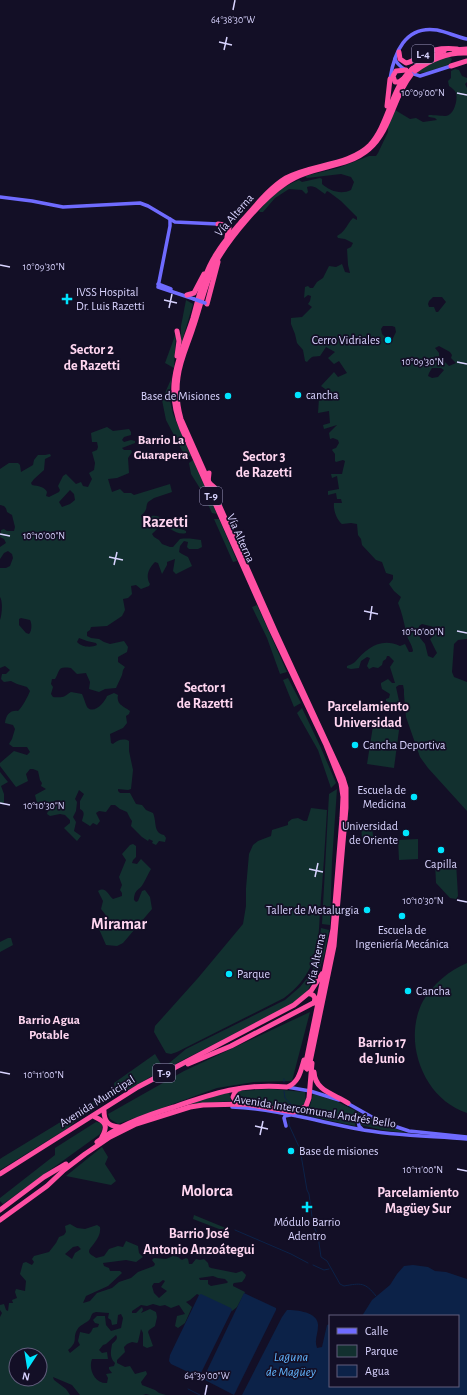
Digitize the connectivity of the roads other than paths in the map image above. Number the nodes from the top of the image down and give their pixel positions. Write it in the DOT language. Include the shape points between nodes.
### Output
graph roads {
  1 [pos="467,38"];
  2 [pos="457,49"];
  3 [pos="467,49"];
  4 [pos="399,52"];
  5 [pos="467,53"];
  6 [pos="448,54"];
  7 [pos="395,59"];
  8 [pos="467,61"];
  9 [pos="399,65"];
  10 [pos="451,66"];
  11 [pos="392,68"];
  12 [pos="410,72"];
  13 [pos="404,78"];
  14 [pos="390,79"];
  15 [pos="382,124"];
  16 [pos="0,197"];
  17 [pos="172,220"];
  18 [pos="243,221"];
  19 [pos="218,224"];
  20 [pos="225,242"];
  21 [pos="221,254"];
  22 [pos="213,260"];
  23 [pos="191,298"];
  24 [pos="206,303"];
  25 [pos="178,331"];
  26 [pos="192,343"];
  27 [pos="182,362"];
  28 [pos="176,372"];
  29 [pos="209,473"];
  30 [pos="208,482"];
  31 [pos="215,488"];
  32 [pos="324,970"];
  33 [pos="302,998"];
  34 [pos="319,999"];
  35 [pos="308,1007"];
  36 [pos="316,1013"];
  37 [pos="310,1044"];
  38 [pos="314,1049"];
  39 [pos="313,1060"];
  40 [pos="287,1087"];
  41 [pos="244,1088"];
  42 [pos="310,1091"];
  43 [pos="348,1103"];
  44 [pos="237,1104"];
  45 [pos="104,1111"];
  46 [pos="172,1113"];
  47 [pos="282,1113"];
  48 [pos="293,1116"];
  49 [pos="371,1116"];
  50 [pos="94,1117"];
  51 [pos="286,1126"];
  52 [pos="120,1128"];
  53 [pos="368,1131"];
  54 [pos="102,1138"];
  55 [pos="467,1138"];
  56 [pos="0,1176"];
  57 [pos="0,1210"];
  58 [pos="0,1220"];
  1 -- 4 [label="main road, L-4" via="436,30 421,30 409,36"];
  2 -- 3 [label="highway, Vía Alterna / T-9"];
  2 -- 4 [label="highway, L-4" via="431,51 406,63 400,59"];
  2 -- 12 [label="highway, Vía Alterna / T-9" via="432,56"];
  4 -- 7 [label="main road, L-4"];
  5 -- 6 [label="highway, Vía Alterna / T-9"];
  6 -- 10 [label="highway" via="453,59"];
  6 -- 12 [label="highway, Vía Alterna / T-9"];
  7 -- 9 [label="main road"];
  7 -- 11 [label="main road, T-9"];
  8 -- 10 [label="highway"];
  9 -- 11 [label="main road"];
  9 -- 12 [label="main road"];
  10 -- 12 [label="main road" via="420,76"];
  11 -- 14 [label="main road, T-9"];
  12 -- 13 [label="highway, Vía Alterna / T-9"];
  12 -- 13 [label="highway, T-9" via="396,71 393,76 397,82"];
  12 -- 21 [label="highway, Vía Alterna / T-9" via="378,139 371,148 360,156 332,167 303,174 286,183 262,204"];
  13 -- 15 [label="highway, Vía Alterna / T-9"];
  14 -- 15 [label="highway, T-9" via="388,103"];
  15 -- 18 [label="highway, Vía Alterna / T-9" via="377,135 364,150 352,157 299,172 287,178 266,194"];
  16 -- 17 [label="main road" via="63,207 140,203"];
  17 -- 19 [label="main road"];
  17 -- 23 [label="main road" via="160,286"];
  18 -- 19 [label="highway" via="236,224"];
  18 -- 20 [label="highway, Vía Alterna / T-9"];
  19 -- 20 [label="highway" via="229,228"];
  20 -- 22 [label="highway, Vía Alterna / T-9"];
  21 -- 24 [label="highway, T-9"];
  21 -- 27 [label="highway, Vía Alterna / T-9" via="213,268"];
  22 -- 23 [label="highway" via="207,266"];
  22 -- 28 [label="highway, Vía Alterna / T-9" via="206,274"];
  23 -- 24 [label="main road, bridge"];
  25 -- 28 [label="highway, T-9"];
  26 -- 27 [label="highway"];
  27 -- 30 [label="highway, Vía Alterna / T-9" via="177,384 178,408"];
  28 -- 32 [label="highway, Vía Alterna / T-9" via="175,403 182,429 341,783 342,818 334,916"];
  29 -- 30 [label="highway"];
  30 -- 31 [label="highway"];
  30 -- 34 [label="highway, Vía Alterna / T-9" via="346,788 347,802 334,946"];
  32 -- 33 [label="highway, Avenida Municipal / T-9" via="311,990"];
  32 -- 34 [label="highway, Vía Alterna / T-9"];
  33 -- 34 [label="highway, T-9" via="310,994"];
  33 -- 56 [label="highway, Avenida Municipal / T-9" via="286,1009 138,1087"];
  34 -- 35 [label="highway, Avenida Municipal / T-9"];
  34 -- 36 [label="highway, Vía Alterna / T-9"];
  34 -- 38 [label="highway, Vía Alterna / T-9" via="321,1009"];
  35 -- 36 [label="highway" via="315,1007"];
  35 -- 45 [label="highway, Avenida Municipal / T-9" via="184,1066"];
  36 -- 37 [label="highway, Vía Alterna / T-9"];
  37 -- 38 [label="highway" via="306,1069 309,1067"];
  37 -- 40 [label="highway" via="296,1082"];
  38 -- 39 [label="highway"];
  39 -- 42 [label="highway"];
  39 -- 43 [label="highway" via="315,1079 320,1087"];
  40 -- 41 [label="highway, Avenida Intercomunal Andrés Bello"];
  40 -- 42 [label="main road, Avenida Intercomunal Andrés Bello"];
  41 -- 44 [label="highway" via="234,1093 233,1099"];
  41 -- 52 [label="highway, Avenida Intercomunal Andrés Bello" via="217,1092"];
  42 -- 43 [label="main road, Avenida Intercomunal Andrés Bello"];
  42 -- 44 [label="highway" via="307,1103 298,1111"];
  43 -- 49 [label="main road, Avenida Intercomunal Andrés Bello"];
  44 -- 46 [label="highway" via="203,1105"];
  44 -- 47 [label="highway"];
  45 -- 50 [label="highway, Avenida Municipal / T-9"];
  45 -- 52 [label="highway" via="107,1123"];
  46 -- 47 [label="main road, Avenida Intercomunal Andrés Bello" via="221,1106"];
  46 -- 58 [label="highway, Avenida Intercomunal Andrés Bello" via="136,1124 102,1142"];
  47 -- 48 [label="main road, Avenida Intercomunal Andrés Bello"];
  48 -- 51 [label="main road" via="285,1117"];
  48 -- 53 [label="main road, Avenida Intercomunal Andrés Bello"];
  49 -- 53 [label="main road" via="364,1115 358,1120 359,1126"];
  49 -- 55 [label="main road, Avenida Intercomunal Andrés Bello" via="408,1131"];
  50 -- 54 [label="highway" via="105,1124"];
  50 -- 56 [label="highway, Avenida Municipal / T-9"];
  52 -- 54 [label="highway, Avenida Intercomunal Andrés Bello"];
  53 -- 55 [label="main road, Avenida Intercomunal Andrés Bello"];
  54 -- 57 [label="highway, Avenida Intercomunal Andrés Bello"];
}
